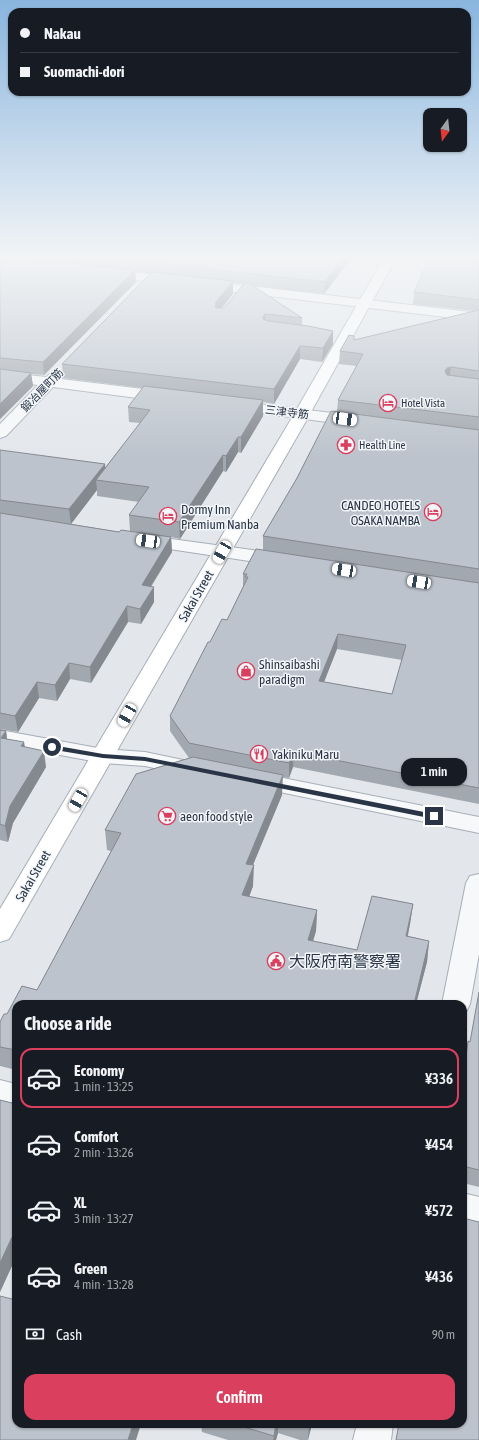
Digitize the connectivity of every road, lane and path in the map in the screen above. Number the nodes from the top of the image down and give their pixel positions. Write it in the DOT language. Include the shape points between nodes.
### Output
graph roads {
  1 [pos="353,325"];
  2 [pos="66,365"];
  3 [pos="0,376"];
  4 [pos="50,382"];
  5 [pos="183,399"];
  6 [pos="222,404"];
  7 [pos="302,414"];
  8 [pos="369,422"];
  9 [pos="0,433"];
  10 [pos="124,538"];
  11 [pos="222,552"];
  12 [pos="300,563"];
  13 [pos="0,738"];
  14 [pos="103,756"];
  15 [pos="479,826"];
  16 [pos="479,883"];
  17 [pos="0,932"];
  18 [pos="457,1000"];
  19 [pos="0,1093"];
  20 [pos="12,1096"];
  21 [pos="467,1209"];
  22 [pos="479,1212"];
  23 [pos="374,1428"];
  24 [pos="372,1440"];
  1 -- 7 [label="main road, Sakai Street"];
  2 -- 4 [label="street, 鍛冶屋町筋"];
  3 -- 4 [label="street"];
  4 -- 5 [label="street"];
  4 -- 9 [label="street, 鍛冶屋町筋"];
  6 -- 7 [label="street, 三津寺筋"];
  7 -- 8 [label="street, 三津寺筋"];
  7 -- 11 [label="main road, Sakai Street"];
  10 -- 11 [label="street"];
  11 -- 12 [label="street"];
  11 -- 14 [label="main road, Sakai Street"];
  13 -- 14 [label="street"];
  14 -- 15 [label="street" via="145,759"];
  14 -- 17 [label="main road, Sakai Street"];
  16 -- 18 [label="street"];
  19 -- 20 [label="street"];
  21 -- 22 [label="street"];
  23 -- 24 [label="street"];
}
